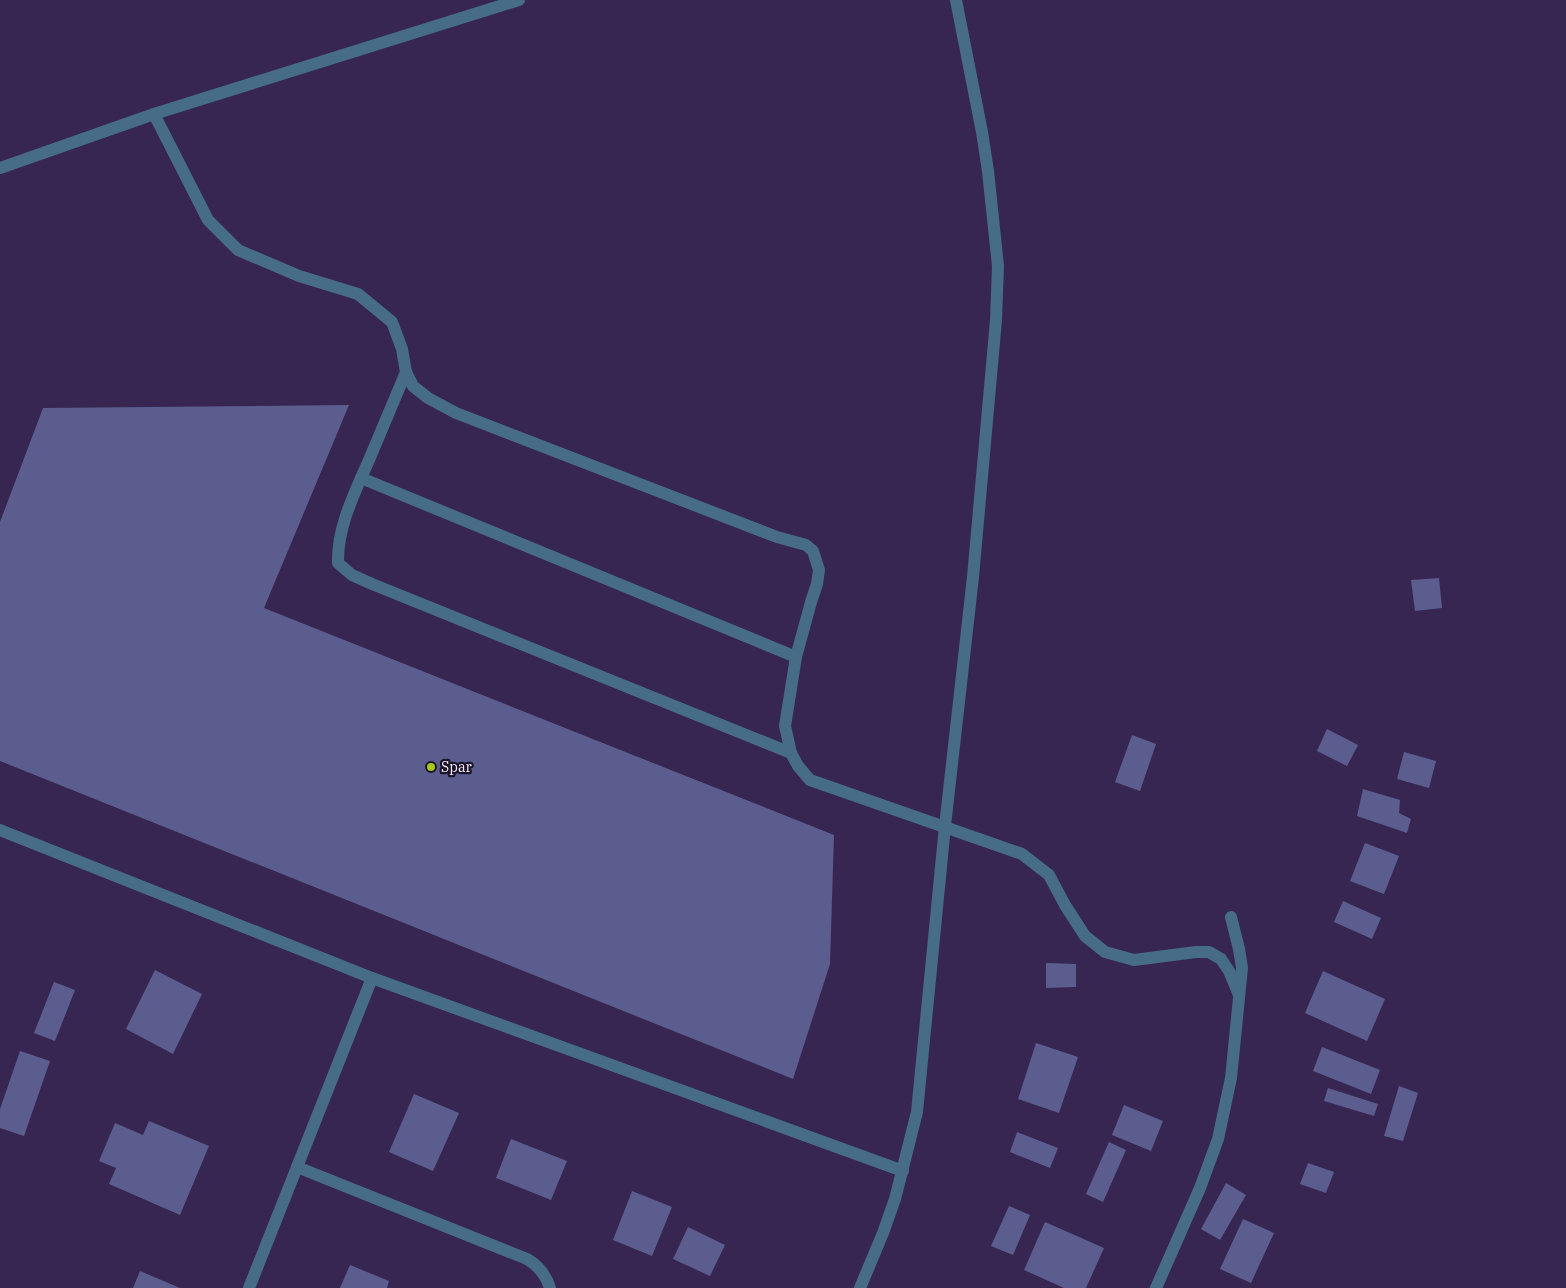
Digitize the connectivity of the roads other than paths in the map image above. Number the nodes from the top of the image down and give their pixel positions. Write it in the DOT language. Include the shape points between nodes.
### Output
graph roads {
  1 [pos="519,0"];
  2 [pos="951,0"];
  3 [pos="958,6"];
  4 [pos="154,114"];
  5 [pos="0,168"];
  6 [pos="406,372"];
  7 [pos="361,478"];
  8 [pos="796,657"];
  9 [pos="791,753"];
  10 [pos="945,826"];
  11 [pos="0,830"];
  12 [pos="1231,917"];
  13 [pos="372,978"];
  14 [pos="1239,995"];
  15 [pos="297,1167"];
  16 [pos="903,1171"];
  17 [pos="248,1288"];
  18 [pos="550,1288"];
  19 [pos="860,1288"];
  20 [pos="1156,1288"];
  1 -- 4 [label="street"];
  2 -- 3 [label="street"];
  3 -- 10 [label="street" via="982,132 998,266 973,577"];
  4 -- 5 [label="street"];
  4 -- 6 [label="street" via="208,220 238,250 299,276 358,294 392,322"];
  6 -- 7 [label="street"];
  6 -- 8 [label="street" via="413,386 456,413 777,537 806,545 813,551 819,570"];
  7 -- 8 [label="street"];
  7 -- 9 [label="street" via="338,547 338,563 352,575"];
  8 -- 9 [label="street" via="785,726"];
  9 -- 10 [label="street" via="810,780"];
  10 -- 14 [label="street" via="1022,854 1049,875 1085,936 1105,952 1134,960 1209,952 1221,959 1230,971"];
  10 -- 16 [label="street" via="917,1112"];
  11 -- 13 [label="street"];
  12 -- 14 [label="street" via="1242,968"];
  13 -- 15 [label="street"];
  13 -- 16 [label="street"];
  14 -- 20 [label="street" via="1231,1078 1218,1139"];
  15 -- 17 [label="street"];
  15 -- 18 [label="street" via="527,1259 543,1272"];
  16 -- 19 [label="street" via="883,1233"];
}
